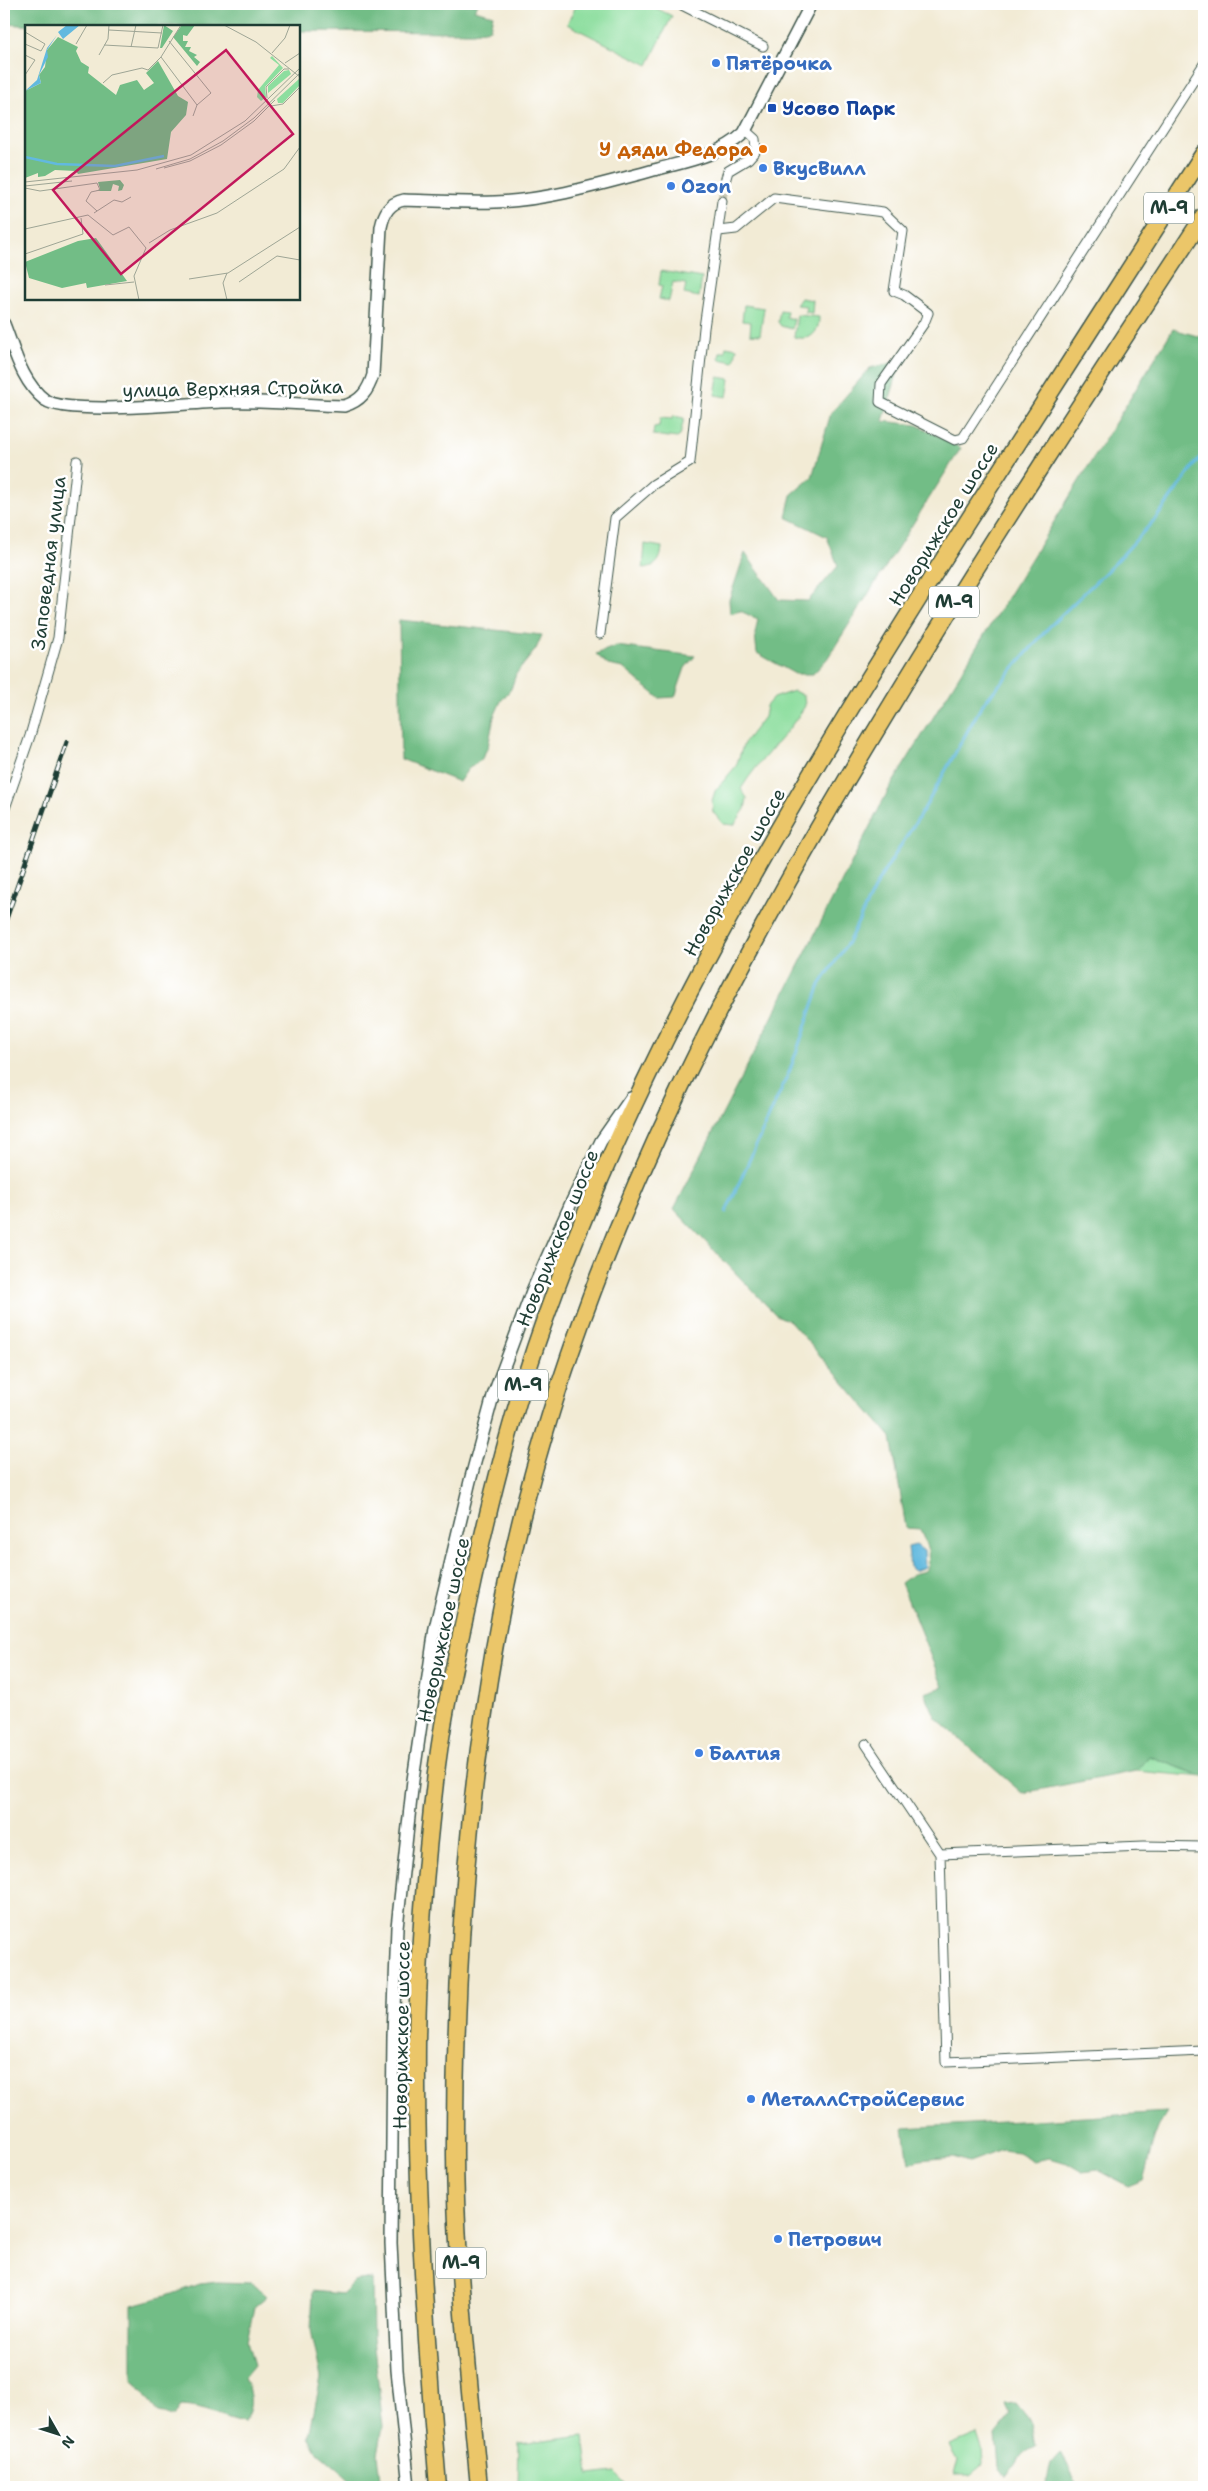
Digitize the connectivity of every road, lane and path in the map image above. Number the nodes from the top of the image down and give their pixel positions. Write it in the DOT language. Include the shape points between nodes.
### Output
graph roads {
  1 [pos="680,4"];
  2 [pos="811,4"];
  3 [pos="763,46"];
  4 [pos="1204,64"];
  5 [pos="746,131"];
  6 [pos="1204,154"];
  7 [pos="724,185"];
  8 [pos="722,201"];
  9 [pos="1204,216"];
  10 [pos="719,231"];
  11 [pos="4,324"];
  12 [pos="77,461"];
  13 [pos="600,634"];
  14 [pos="4,811"];
  15 [pos="651,1071"];
  16 [pos="866,1744"];
  17 [pos="1204,1847"];
  18 [pos="940,1854"];
  19 [pos="1204,2051"];
  20 [pos="476,2449"];
  21 [pos="406,2473"];
  22 [pos="404,2487"];
  23 [pos="409,2487"];
  24 [pos="438,2487"];
  25 [pos="479,2487"];
  26 [pos="487,2487"];
  1 -- 3 [label="street"];
  2 -- 5 [label="street, улица Верхняя Стройка"];
  4 -- 10 [label="street" via="962,438 955,440 880,402 881,384 928,313 894,291 903,230 883,212 774,198 736,229"];
  5 -- 7 [label="street" via="755,139 756,150 748,160 728,171"];
  5 -- 11 [label="street, улица Верхняя Стройка" via="736,141 707,156 584,189 496,202 397,201 386,211 381,227 373,374 361,398 344,406 223,402 162,406 56,406 37,393 27,380"];
  6 -- 15 [label="highway, Новорижское шоссе / М-9" via="848,712 704,966"];
  8 -- 10 [label="street"];
  9 -- 20 [label="highway, М-9" via="957,596 780,894 671,1107 624,1215 586,1312 540,1448 514,1548 495,1649 483,1723 464,1912 455,2159 467,2367"];
  10 -- 13 [label="street" via="704,328 690,462 654,484 615,518"];
  12 -- 14 [label="street, Заповедная улица" via="58,638"];
  15 -- 21 [label="street" via="601,1141 532,1291 493,1396 435,1628 413,1780 396,1937 391,2243"];
  15 -- 24 [label="highway, Новорижское шоссе / М-9" via="590,1203 514,1412 449,1688 438,1761 421,1947 417,2041 422,2262"];
  16 -- 18 [label="street"];
  17 -- 18 [label="street" via="1144,1846"];
  18 -- 19 [label="street" via="946,2062"];
  20 -- 25 [label="highway, М-9"];
  20 -- 26 [label="street, М-9"];
  21 -- 22 [label="street"];
  21 -- 23 [label="street"];
}
